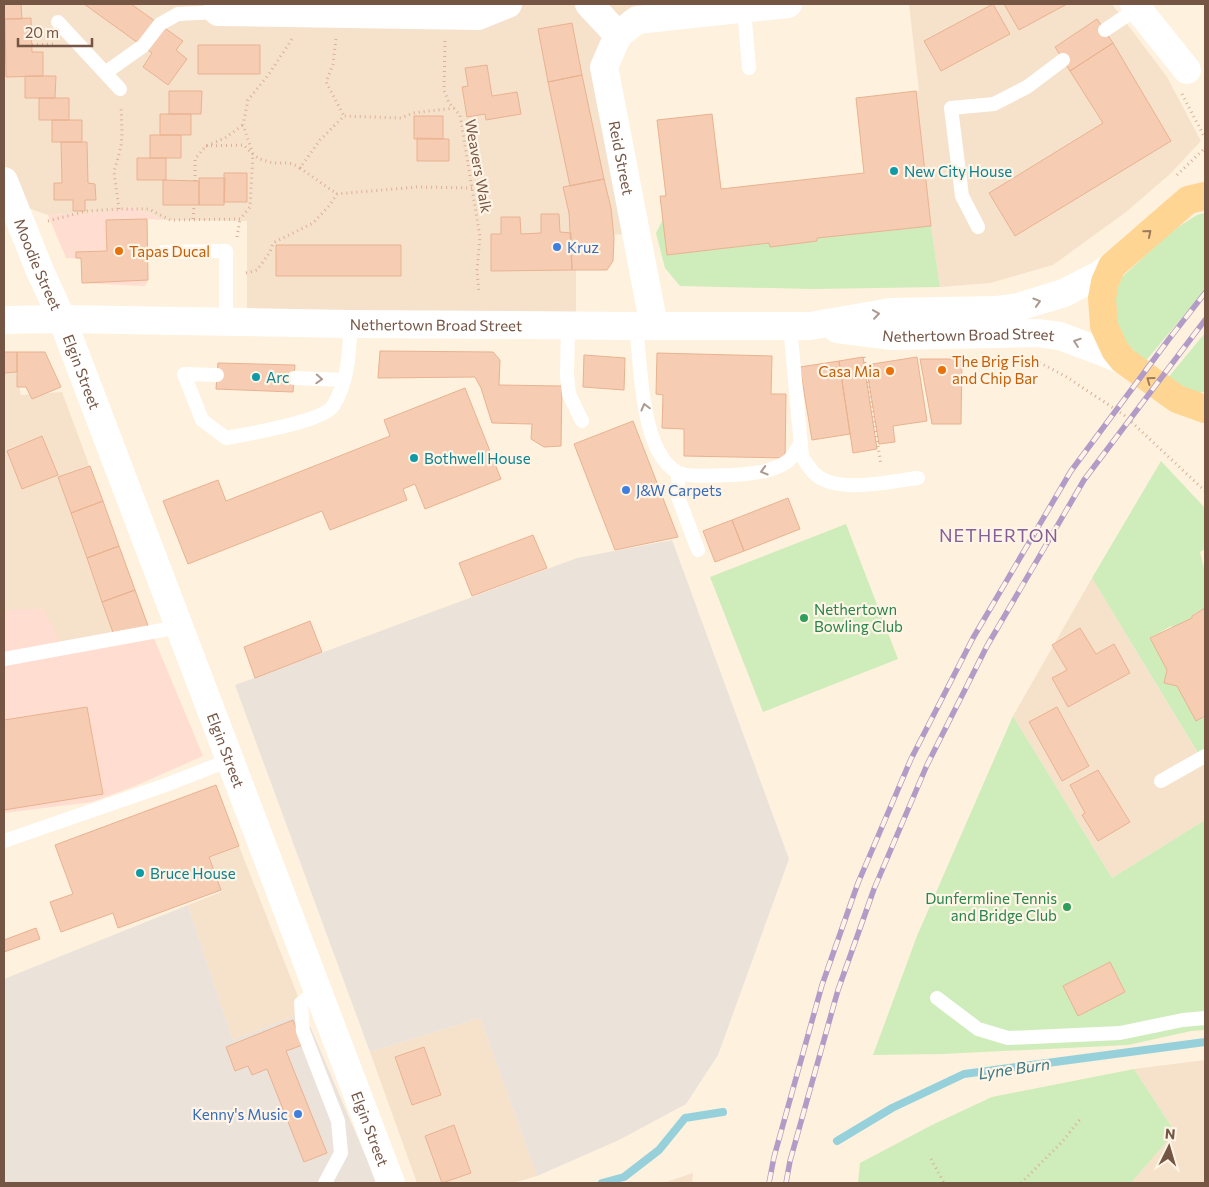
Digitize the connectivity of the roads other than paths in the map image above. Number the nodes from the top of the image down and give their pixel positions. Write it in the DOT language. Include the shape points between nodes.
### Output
graph roads {
  1 [pos="508,4"];
  2 [pos="589,4"];
  3 [pos="788,4"];
  4 [pos="1136,6"];
  5 [pos="218,8"];
  6 [pos="744,9"];
  7 [pos="58,22"];
  8 [pos="1105,30"];
  9 [pos="618,35"];
  10 [pos="1063,60"];
  11 [pos="748,68"];
  12 [pos="1187,70"];
  13 [pos="105,73"];
  14 [pos="120,89"];
  15 [pos="1200,192"];
  16 [pos="11,204"];
  17 [pos="978,227"];
  18 [pos="163,252"];
  19 [pos="1112,266"];
  20 [pos="62,319"];
  21 [pos="4,320"];
  22 [pos="226,322"];
  23 [pos="350,324"];
  24 [pos="568,325"];
  25 [pos="645,326"];
  26 [pos="800,326"];
  27 [pos="1123,360"];
  28 [pos="217,375"];
  29 [pos="294,378"];
  30 [pos="344,380"];
  31 [pos="1177,399"];
  32 [pos="1205,409"];
  33 [pos="582,421"];
  34 [pos="1205,430"];
  35 [pos="801,443"];
  36 [pos="678,474"];
  37 [pos="918,478"];
  38 [pos="698,550"];
  39 [pos="179,627"];
  40 [pos="4,659"];
  41 [pos="1205,756"];
  42 [pos="230,760"];
  43 [pos="1161,781"];
  44 [pos="4,841"];
  45 [pos="317,991"];
  46 [pos="937,998"];
  47 [pos="1205,1018"];
  48 [pos="325,1183"];
  49 [pos="390,1183"];
  1 -- 5 [label="street" via="478,16 297,13"];
  2 -- 9 [label="street"];
  3 -- 6 [label="street"];
  4 -- 8 [label="lane"];
  4 -- 12 [label="street"];
  5 -- 13 [label="lane" via="178,14 160,24 143,46"];
  6 -- 9 [label="street" via="637,20"];
  6 -- 11 [label="lane"];
  7 -- 13 [label="lane"];
  9 -- 25 [label="street, Reid Street" via="604,66"];
  10 -- 17 [label="lane" via="1027,87 994,104 951,108 962,196"];
  13 -- 14 [label="lane"];
  19 -- 15 [label="main road, one-way"];
  16 -- 20 [label="street, Moodie Street"];
  18 -- 22 [label="lane" via="226,251"];
  26 -- 19 [label="street, Nethertown Broad Street, one-way" via="891,312 1018,307 1064,293"];
  19 -- 27 [label="main road" via="1105,282 1102,312 1104,326"];
  20 -- 21 [label="street, Nethertown Broad Street"];
  20 -- 22 [label="street, Nethertown Broad Street"];
  20 -- 39 [label="street, Elgin Street"];
  22 -- 23 [label="street, Nethertown Broad Street"];
  23 -- 24 [label="street, Nethertown Broad Street"];
  23 -- 30 [label="lane"];
  24 -- 25 [label="street, Nethertown Broad Street"];
  24 -- 33 [label="lane" via="569,394"];
  25 -- 26 [label="street, Nethertown Broad Street"];
  36 -- 25 [label="lane, one-way" via="657,450 642,400"];
  27 -- 26 [label="street, Nethertown Broad Street, one-way" via="1060,336 1037,333 892,336"];
  26 -- 35 [label="lane"];
  31 -- 27 [label="main road, one-way"];
  28 -- 30 [label="lane" via="184,374 202,420 226,438 306,422 332,408"];
  29 -- 30 [label="lane, one-way"];
  31 -- 32 [label="main road"];
  31 -- 34 [label="main road"];
  35 -- 36 [label="lane, one-way" via="789,461 752,474"];
  35 -- 37 [label="lane" via="802,457 814,473 828,482 855,485"];
  36 -- 38 [label="lane" via="678,497"];
  39 -- 40 [label="lane"];
  39 -- 42 [label="street, Elgin Street"];
  41 -- 43 [label="lane"];
  42 -- 44 [label="lane"];
  42 -- 45 [label="street, Elgin Street"];
  45 -- 48 [label="lane" via="301,1003 303,1031 338,1121 341,1153"];
  45 -- 49 [label="street, Elgin Street"];
  46 -- 47 [label="lane" via="978,1029 1008,1038 1120,1033"];
}
